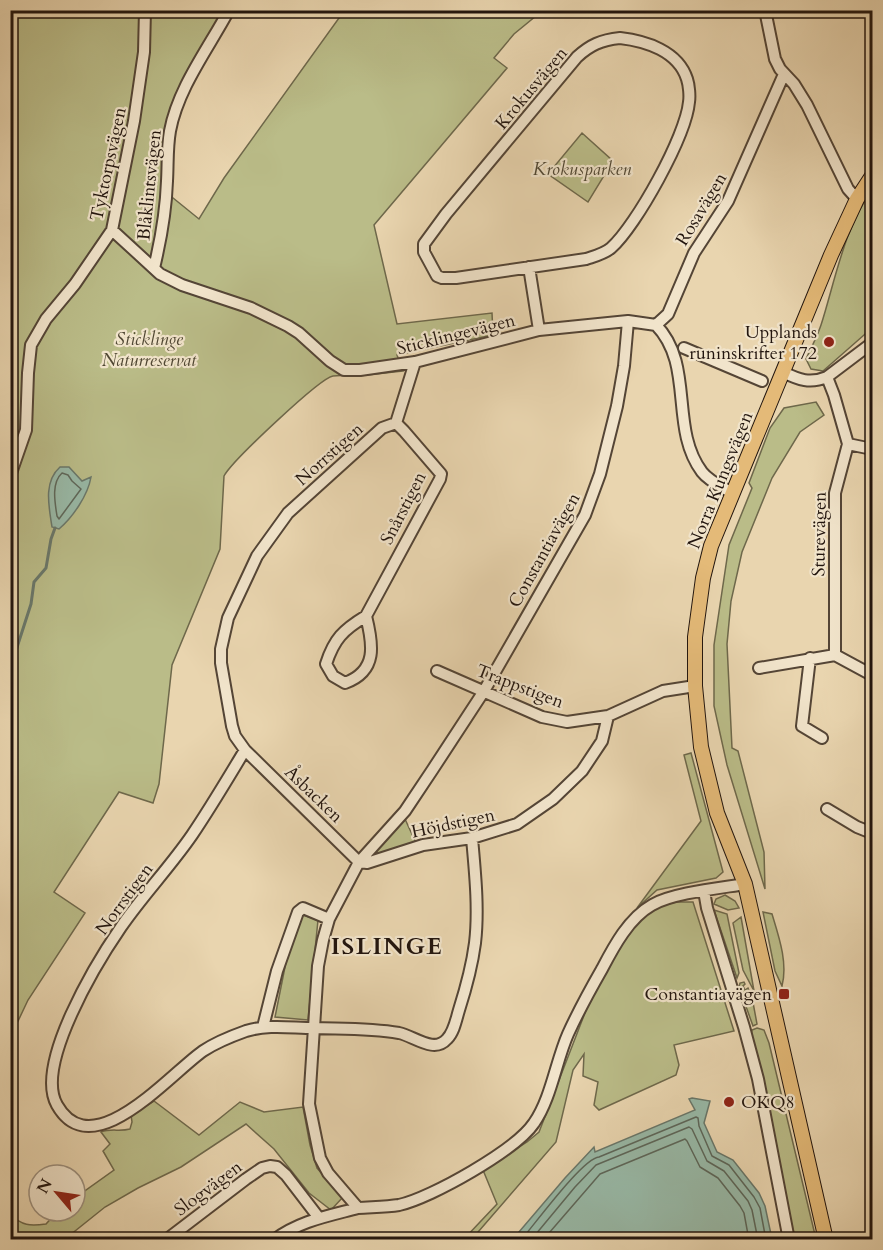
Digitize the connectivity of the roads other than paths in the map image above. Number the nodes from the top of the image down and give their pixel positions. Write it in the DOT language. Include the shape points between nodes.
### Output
graph roads {
  1 [pos="145,10"];
  2 [pos="229,10"];
  3 [pos="765,10"];
  4 [pos="784,74"];
  5 [pos="873,176"];
  6 [pos="857,199"];
  7 [pos="112,230"];
  8 [pos="529,267"];
  9 [pos="154,268"];
  10 [pos="628,321"];
  11 [pos="656,324"];
  12 [pos="539,330"];
  13 [pos="873,343"];
  14 [pos="684,348"];
  15 [pos="415,362"];
  16 [pos="783,372"];
  17 [pos="827,377"];
  18 [pos="762,381"];
  19 [pos="396,423"];
  20 [pos="848,444"];
  21 [pos="873,449"];
  22 [pos="10,476"];
  23 [pos="732,493"];
  24 [pos="366,616"];
  25 [pos="835,655"];
  26 [pos="810,658"];
  27 [pos="759,668"];
  28 [pos="438,671"];
  29 [pos="873,675"];
  30 [pos="694,686"];
  31 [pos="483,691"];
  32 [pos="608,716"];
  33 [pos="822,738"];
  34 [pos="245,750"];
  35 [pos="827,808"];
  36 [pos="873,833"];
  37 [pos="472,838"];
  38 [pos="359,862"];
  39 [pos="745,884"];
  40 [pos="704,891"];
  41 [pos="329,919"];
  42 [pos="263,1027"];
  43 [pos="315,1028"];
  44 [pos="358,1208"];
  45 [pos="319,1218"];
  46 [pos="166,1239"];
  47 [pos="274,1239"];
  48 [pos="789,1239"];
  49 [pos="826,1239"];
  1 -- 7 [label="street, Tyktorpsvägen" via="144,52 134,121"];
  2 -- 9 [label="street, Blåklintsvägen" via="190,79 170,129 166,200"];
  3 -- 4 [label="street" via="775,59"];
  4 -- 6 [label="street" via="807,105 848,189"];
  4 -- 11 [label="street, Rosavägen" via="728,201 694,253 668,314"];
  5 -- 6 [label="main road, Norra Kungsvägen"];
  6 -- 16 [label="main road, Norra Kungsvägen"];
  7 -- 9 [label="street, Sticklingevägen"];
  7 -- 22 [label="street, Tyktorpsvägen" via="31,345 26,430"];
  8 -- 8 [label="street, Krokusvägen" via="442,278 434,271 424,244 584,50 602,40 620,38 636,40 669,54 687,79 689,101 685,120 660,177 619,240 608,250 586,259"];
  8 -- 12 [label="street"];
  9 -- 15 [label="street, Sticklingevägen" via="182,285 251,308 288,326 344,370"];
  10 -- 11 [label="street, Sticklingevägen"];
  10 -- 12 [label="street, Sticklingevägen"];
  10 -- 31 [label="street, Constantiavägen" via="617,406 593,496 573,538"];
  11 -- 23 [label="street" via="670,341 677,363 692,453 703,473"];
  12 -- 15 [label="street, Sticklingevägen"];
  13 -- 17 [label="street"];
  14 -- 18 [label="street"];
  15 -- 19 [label="street"];
  16 -- 17 [label="street" via="811,382"];
  16 -- 23 [label="main road, Norra Kungsvägen"];
  17 -- 20 [label="street"];
  19 -- 24 [label="street, Snårstigen" via="441,474"];
  19 -- 34 [label="street, Norrstigen" via="382,428 288,513 257,556 242,586 228,618 221,663 232,726"];
  20 -- 21 [label="street"];
  20 -- 25 [label="street, Sturevägen" via="835,493"];
  23 -- 30 [label="main road, Norra Kungsvägen" via="703,578 694,637"];
  24 -- 24 [label="street, Snårstigen" via="346,628 332,646 326,664 333,676 345,683 357,678 371,660 372,642"];
  25 -- 26 [label="street"];
  25 -- 29 [label="street"];
  26 -- 27 [label="street"];
  26 -- 33 [label="street" via="802,726"];
  28 -- 31 [label="street, Trappstigen"];
  30 -- 32 [label="street, Trappstigen" via="663,691"];
  30 -- 39 [label="main road, Norra Kungsvägen" via="701,747 714,802"];
  31 -- 32 [label="street, Trappstigen" via="542,717 567,722"];
  31 -- 38 [label="street, Constantiavägen" via="405,811"];
  32 -- 37 [label="street, Höjdstigen" via="602,741 568,786 517,824"];
  34 -- 38 [label="street, Åsbacken"];
  34 -- 42 [label="street, Norrstigen" via="192,835 121,927 81,994 57,1050 51,1089 55,1103 84,1127 108,1124 143,1101 206,1049"];
  35 -- 36 [label="street" via="857,828"];
  37 -- 38 [label="street, Höjdstigen" via="423,845 374,862"];
  37 -- 43 [label="street, Norrstigen" via="475,943 450,1036 441,1045 433,1045 401,1033"];
  38 -- 41 [label="street, Constantiavägen"];
  39 -- 40 [label="street"];
  39 -- 49 [label="main road, Norra Kungsvägen"];
  40 -- 44 [label="street" via="651,905 628,927 568,1034 541,1110 524,1136 447,1186 399,1204"];
  40 -- 48 [label="street" via="758,1079"];
  41 -- 42 [label="street" via="303,908 298,912"];
  41 -- 43 [label="street, Constantiavägen" via="318,966"];
  42 -- 43 [label="street, Norrstigen"];
  43 -- 44 [label="street, Constantiavägen" via="309,1104 317,1149 328,1173"];
  44 -- 45 [label="street"];
  45 -- 46 [label="street, Slogvägen" via="286,1175 270,1166 246,1179"];
  45 -- 47 [label="street" via="286,1230"];
}
